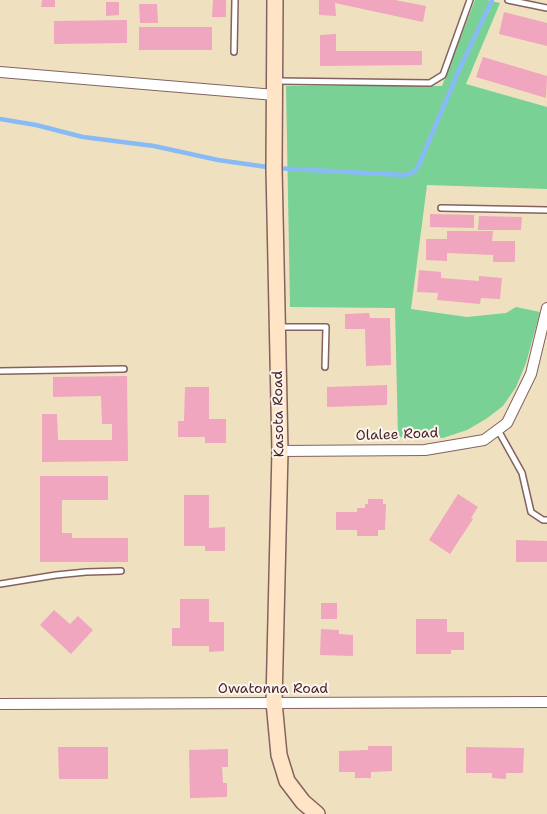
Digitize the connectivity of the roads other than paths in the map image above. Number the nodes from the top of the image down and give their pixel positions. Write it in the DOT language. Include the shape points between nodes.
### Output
graph roads {
  1 [pos="235,0"];
  2 [pos="275,0"];
  3 [pos="470,0"];
  4 [pos="508,0"];
  5 [pos="547,8"];
  6 [pos="234,52"];
  7 [pos="0,72"];
  8 [pos="275,88"];
  9 [pos="441,208"];
  10 [pos="547,210"];
  11 [pos="547,308"];
  12 [pos="278,327"];
  13 [pos="325,367"];
  14 [pos="124,369"];
  15 [pos="0,371"];
  16 [pos="498,430"];
  17 [pos="280,451"];
  18 [pos="547,520"];
  19 [pos="121,572"];
  20 [pos="0,584"];
  21 [pos="274,702"];
  22 [pos="547,702"];
  23 [pos="0,704"];
  24 [pos="317,814"];
  1 -- 6 [label="lane"];
  2 -- 8 [label="street, Kasota Road"];
  3 -- 8 [label="lane" via="442,75 430,83"];
  4 -- 5 [label="lane"];
  7 -- 8 [label="street"];
  8 -- 12 [label="street, Kasota Road"];
  9 -- 10 [label="lane"];
  11 -- 16 [label="street, Olalee Road" via="531,374 507,423"];
  12 -- 13 [label="lane" via="326,327"];
  12 -- 17 [label="street, Kasota Road"];
  14 -- 15 [label="lane"];
  16 -- 17 [label="street, Olalee Road" via="484,440 425,450"];
  16 -- 18 [label="lane" via="522,473 531,512"];
  17 -- 21 [label="street, Kasota Road"];
  19 -- 20 [label="lane" via="86,572"];
  21 -- 22 [label="street, Owatonna Road"];
  21 -- 23 [label="street, Owatonna Road"];
  21 -- 24 [label="street, Kasota Road" via="279,755 287,781 302,802"];
}
